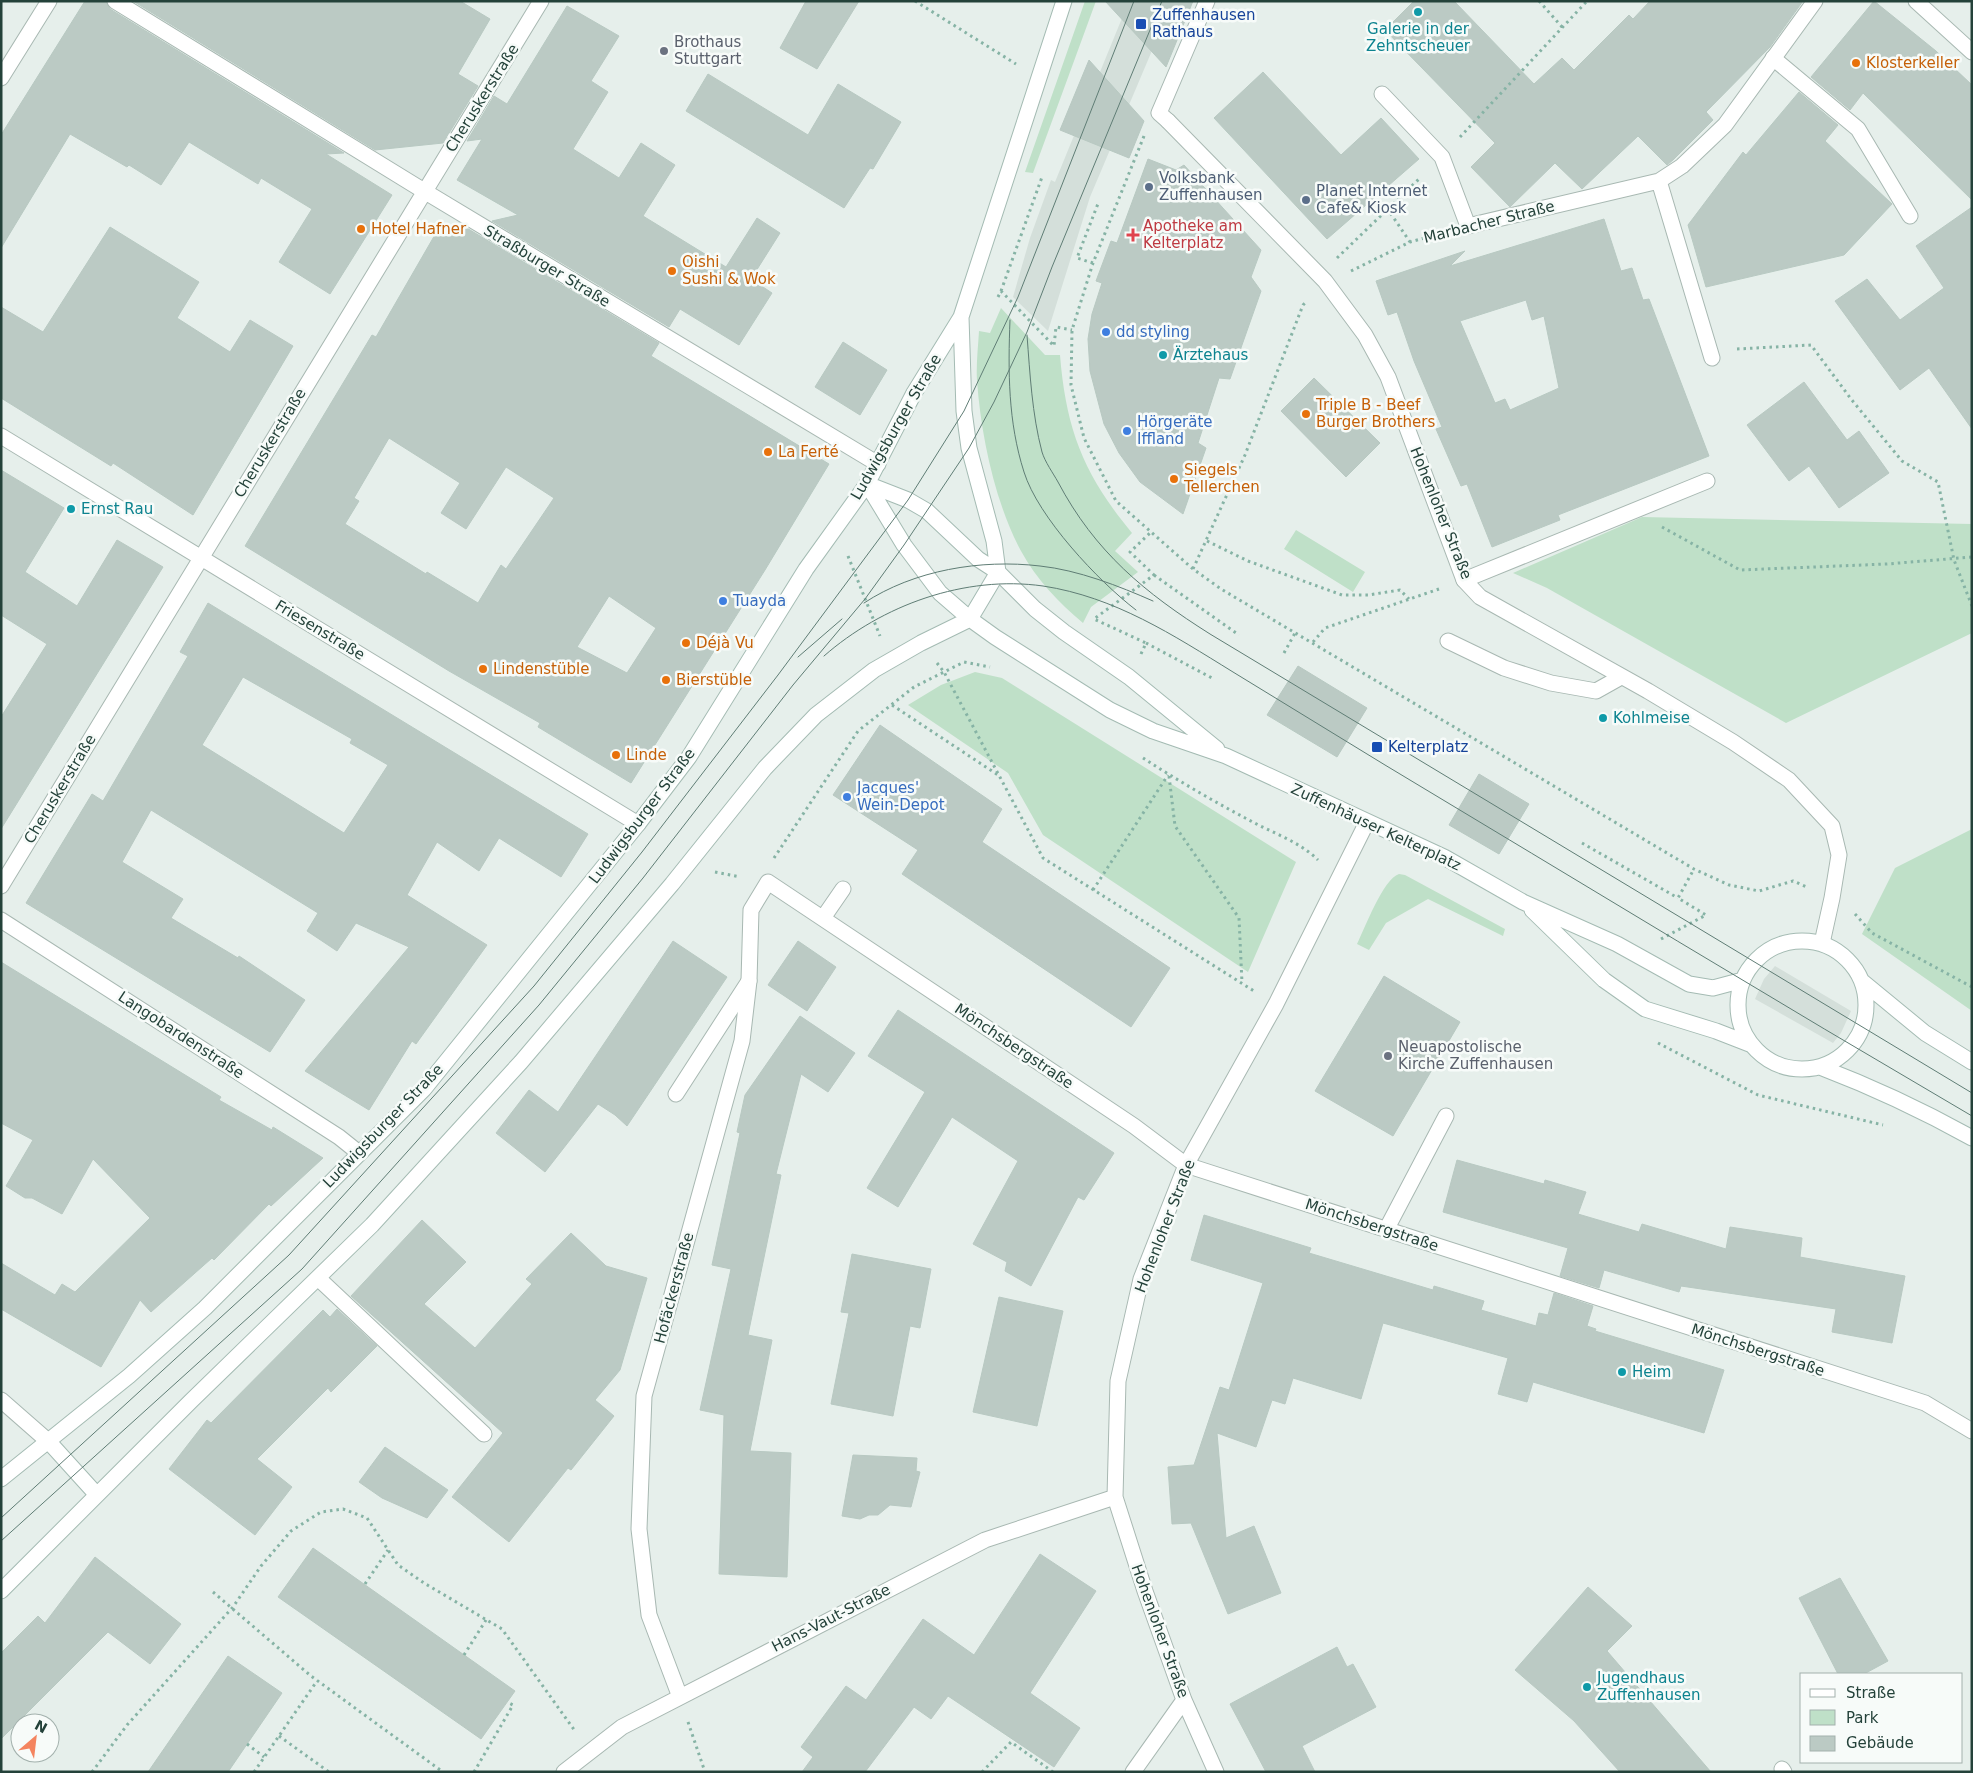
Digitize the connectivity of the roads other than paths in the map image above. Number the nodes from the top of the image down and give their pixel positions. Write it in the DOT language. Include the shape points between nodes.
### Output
graph roads {
  1 [pos="49,1"];
  2 [pos="115,1"];
  3 [pos="541,1"];
  4 [pos="1064,1"];
  5 [pos="1207,1"];
  6 [pos="1815,1"];
  7 [pos="1916,1"];
  8 [pos="1972,52"];
  9 [pos="1773,58"];
  10 [pos="1,78"];
  11 [pos="1382,94"];
  12 [pos="1659,181"];
  13 [pos="424,191"];
  14 [pos="1910,216"];
  15 [pos="961,317"];
  16 [pos="1712,358"];
  17 [pos="1,436"];
  18 [pos="878,464"];
  19 [pos="1707,481"];
  20 [pos="867,484"];
  21 [pos="200,558"];
  22 [pos="998,572"];
  23 [pos="1464,580"];
  24 [pos="970,620"];
  25 [pos="1448,641"];
  26 [pos="1621,677"];
  27 [pos="1226,756"];
  28 [pos="1367,822"];
  29 [pos="638,824"];
  30 [pos="768,882"];
  31 [pos="1,886"];
  32 [pos="843,889"];
  33 [pos="1523,902"];
  34 [pos="823,918"];
  35 [pos="1,920"];
  36 [pos="1822,943"];
  37 [pos="1743,980"];
  38 [pos="749,981"];
  39 [pos="1863,982"];
  40 [pos="1752,1045"];
  41 [pos="1972,1062"];
  42 [pos="1820,1067"];
  43 [pos="676,1094"];
  44 [pos="1446,1116"];
  45 [pos="1972,1138"];
  46 [pos="359,1153"];
  47 [pos="1186,1165"];
  48 [pos="1386,1230"];
  49 [pos="319,1279"];
  50 [pos="1,1400"];
  51 [pos="1972,1431"];
  52 [pos="484,1434"];
  53 [pos="49,1442"];
  54 [pos="1,1479"];
  55 [pos="97,1495"];
  56 [pos="1115,1497"];
  57 [pos="1,1591"];
  58 [pos="680,1697"];
  59 [pos="1184,1700"];
  60 [pos="564,1772"];
  61 [pos="1133,1772"];
  62 [pos="1216,1772"];
  1 -- 10 [label="street"];
  2 -- 13 [label="street, Straßburger Straße"];
  3 -- 13 [label="street, Cheruskerstraße"];
  4 -- 15 [label="street, Ludwigsburger Straße"];
  5 -- 23 [label="street, Hohenloher Straße" via="1160,113 1325,281 1365,335 1388,378"];
  6 -- 9 [label="street, Marbacher Straße"];
  7 -- 8 [label="street"];
  9 -- 12 [label="street, Marbacher Straße" via="1725,125 1682,166"];
  9 -- 14 [label="street" via="1858,129"];
  11 -- 12 [label="street, Marbacher Straße" via="1442,157 1468,226"];
  12 -- 16 [label="street"];
  13 -- 18 [label="street, Straßburger Straße"];
  13 -- 21 [label="street, Cheruskerstraße"];
  15 -- 18 [label="street, Ludwigsburger Straße" via="914,393"];
  15 -- 22 [label="street" via="964,411 969,448 994,541"];
  17 -- 21 [label="street, Friesenstraße"];
  18 -- 20 [label="street, Ludwigsburger Straße"];
  19 -- 23 [label="street"];
  20 -- 22 [label="street, Zuffenhäuser Kelterplatz" via="927,511"];
  20 -- 24 [label="street, Zuffenhäuser Kelterplatz" via="926,575 940,593"];
  20 -- 29 [label="street, Ludwigsburger Straße" via="806,569 689,757"];
  21 -- 29 [label="street, Friesenstraße"];
  21 -- 31 [label="street, Cheruskerstraße"];
  22 -- 24 [label="street"];
  22 -- 27 [label="street, Zuffenhäuser Kelterplatz" via="1035,609 1129,677"];
  23 -- 26 [label="street, Hohenloher Straße" via="1480,597"];
  24 -- 27 [label="street, Zuffenhäuser Kelterplatz" via="1110,710 1153,731"];
  24 -- 49 [label="street" via="921,643 839,695 764,768 666,891 521,1062"];
  25 -- 26 [label="street" via="1504,668 1551,683 1596,691"];
  26 -- 36 [label="street, Hohenloher Straße" via="1733,742 1789,780 1832,826 1838,855"];
  27 -- 28 [label="street, Zuffenhäuser Kelterplatz"];
  28 -- 33 [label="street, Zuffenhäuser Kelterplatz" via="1444,857"];
  28 -- 47 [label="street, Hohenloher Straße" via="1276,1004"];
  29 -- 46 [label="street, Ludwigsburger Straße" via="424,1089"];
  30 -- 34 [label="street, Mönchsbergstraße"];
  30 -- 38 [label="street, Hofäckerstraße" via="751,910"];
  32 -- 34 [label="street"];
  33 -- 37 [label="street, Zuffenhäuser Kelterplatz" via="1617,944 1689,984 1713,988"];
  33 -- 40 [label="street, Zuffenhäuser Kelterplatz" via="1604,980 1645,1009"];
  34 -- 47 [label="street, Mönchsbergstraße" via="1134,1126"];
  35 -- 46 [label="street, Langobardenstraße" via="339,1137"];
  36 -- 37 [label="street" via="1803,940 1768,950 1753,963"];
  36 -- 39 [label="street" via="1853,965"];
  37 -- 40 [label="street" via="1738,996 1738,1014"];
  38 -- 43 [label="street"];
  38 -- 58 [label="street, Hofäckerstraße" via="742,1041 644,1396 639,1529 649,1614"];
  39 -- 41 [label="street" via="1925,1033"];
  39 -- 42 [label="street" via="1867,1006 1863,1029 1853,1046 1838,1059"];
  40 -- 42 [label="street" via="1766,1058 1782,1066 1801,1070"];
  42 -- 45 [label="street" via="1919,1108"];
  44 -- 48 [label="street"];
  46 -- 53 [label="street, Ludwigsburger Straße" via="205,1308 130,1376"];
  47 -- 48 [label="street, Mönchsbergstraße"];
  47 -- 56 [label="street, Hohenloher Straße" via="1142,1279 1118,1381"];
  48 -- 51 [label="street, Mönchsbergstraße" via="1925,1403"];
  49 -- 52 [label="street"];
  49 -- 55 [label="street"];
  50 -- 53 [label="street"];
  53 -- 54 [label="street, Ludwigsburger Straße"];
  53 -- 55 [label="street"];
  55 -- 57 [label="street"];
  56 -- 58 [label="street, Hans-Vaut-Straße" via="984,1540"];
  56 -- 59 [label="street, Hohenloher Straße"];
  58 -- 60 [label="street, Hans-Vaut-Straße" via="622,1727"];
  59 -- 61 [label="street"];
  59 -- 62 [label="street, Hohenloher Straße"];
}
